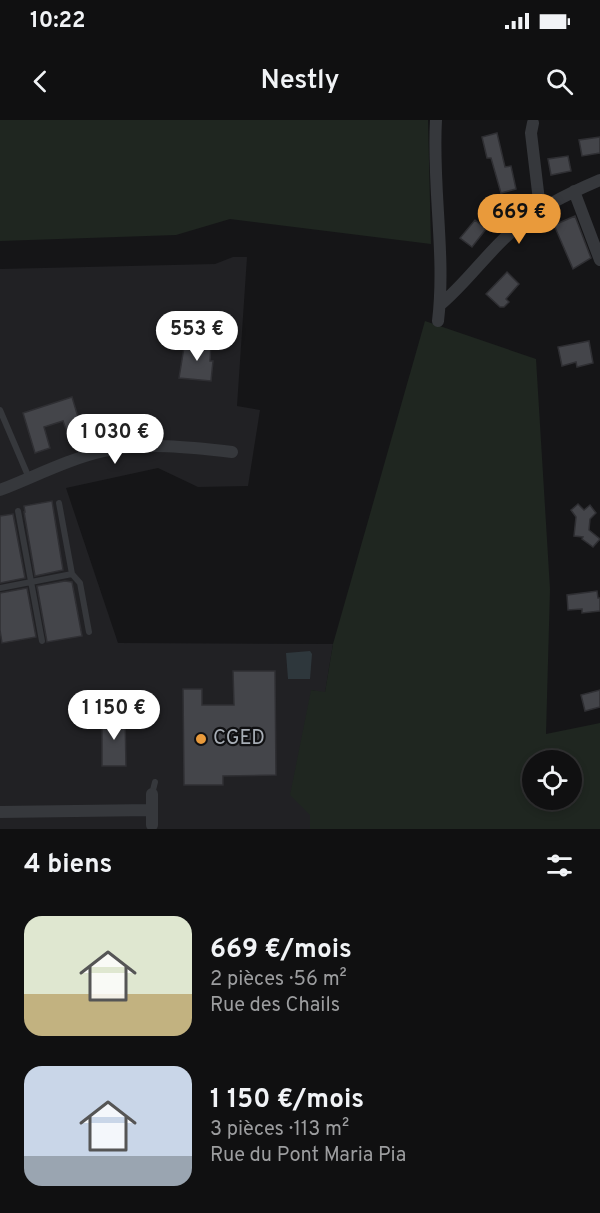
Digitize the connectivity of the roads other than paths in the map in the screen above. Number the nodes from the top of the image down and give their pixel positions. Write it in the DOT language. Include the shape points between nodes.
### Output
graph roads {
  1 [pos="436,120"];
  2 [pos="533,123"];
  3 [pos="600,180"];
  4 [pos="574,191"];
  5 [pos="540,209"];
  6 [pos="600,260"];
  7 [pos="440,305"];
  8 [pos="438,321"];
  9 [pos="0,410"];
  10 [pos="232,452"];
  11 [pos="30,478"];
  12 [pos="0,490"];
  13 [pos="59,503"];
  14 [pos="18,511"];
  15 [pos="72,574"];
  16 [pos="31,582"];
  17 [pos="0,588"];
  18 [pos="89,632"];
  19 [pos="42,641"];
  20 [pos="154,788"];
  21 [pos="151,810"];
  22 [pos="0,812"];
  23 [pos="152,827"];
  1 -- 7 [label="street"];
  2 -- 5 [label="street"];
  3 -- 4 [label="street"];
  4 -- 5 [label="street"];
  4 -- 6 [label="street"];
  5 -- 7 [label="street" via="508,234 459,290"];
  7 -- 8 [label="street"];
  9 -- 11 [label="lane"];
  10 -- 11 [label="street" via="178,446 131,447 76,459"];
  11 -- 12 [label="street"];
  13 -- 15 [label="lane"];
  14 -- 16 [label="lane"];
  15 -- 16 [label="lane"];
  15 -- 18 [label="lane" via="80,583"];
  16 -- 17 [label="lane"];
  16 -- 19 [label="lane"];
  20 -- 21 [label="street"];
  21 -- 22 [label="street"];
  21 -- 23 [label="street"];
}
